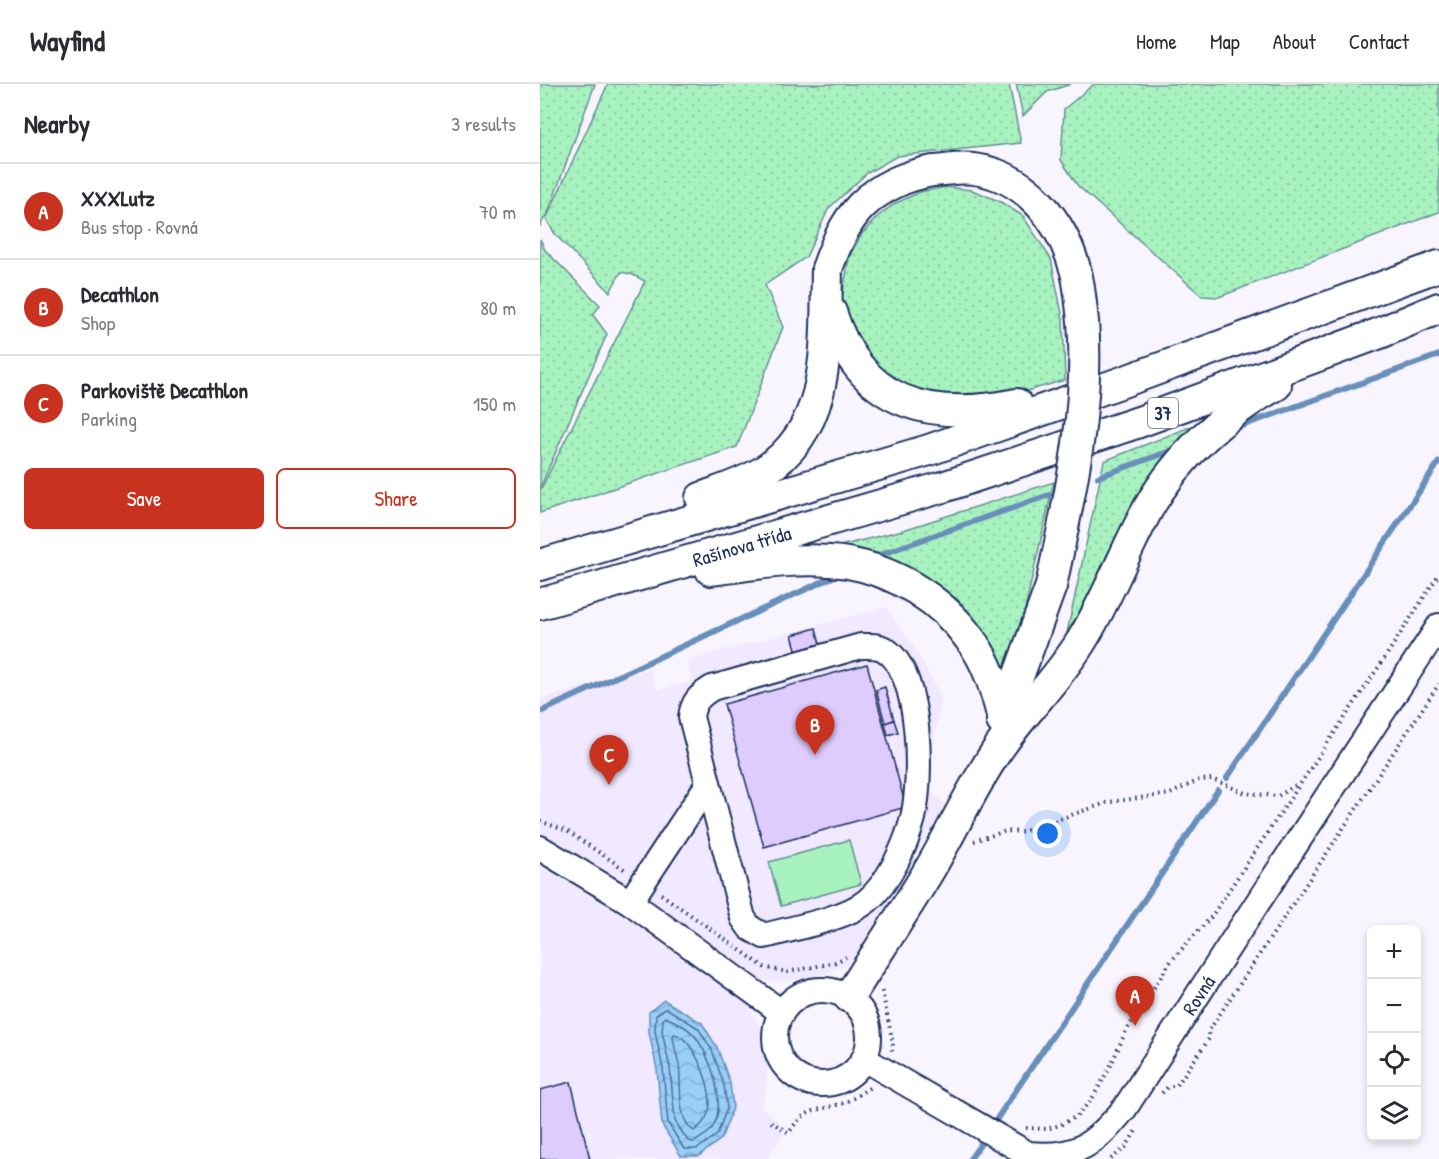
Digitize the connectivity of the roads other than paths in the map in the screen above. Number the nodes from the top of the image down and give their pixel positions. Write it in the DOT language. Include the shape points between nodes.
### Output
graph roads {
  1 [pos="1439,266"];
  2 [pos="827,282"];
  3 [pos="1439,308"];
  4 [pos="1380,333"];
  5 [pos="1128,380"];
  6 [pos="582,551"];
  7 [pos="540,565"];
  8 [pos="604,586"];
  9 [pos="540,604"];
  10 [pos="1439,626"];
  11 [pos="1003,719"];
  12 [pos="996,752"];
  13 [pos="708,784"];
  14 [pos="540,848"];
  15 [pos="636,892"];
  16 [pos="849,997"];
  17 [pos="781,1012"];
  18 [pos="864,1059"];
  1 -- 5 [label="main road, 37"];
  2 -- 5 [label="main road" via="844,346 882,389 919,406 990,410"];
  2 -- 6 [label="main road" via="822,385 814,411 786,453 747,480 648,516"];
  2 -- 11 [label="main road, bridge" via="835,246 861,206 880,190 901,180 949,169 974,169 1016,184 1053,219 1067,245 1077,274 1084,342 1076,462 1052,586"];
  3 -- 4 [label="main road, 37"];
  4 -- 8 [label="main road, Rašínova třída / 37" via="1139,422 943,487"];
  4 -- 12 [label="main road" via="1262,393 1187,455 1149,508 1082,641"];
  5 -- 6 [label="main road, Rašínova třída / 37" via="929,450"];
  6 -- 7 [label="main road, Rašínova třída / 37"];
  8 -- 9 [label="main road, Rašínova třída / 37"];
  8 -- 11 [label="main road" via="787,561 848,563 875,570 926,596 971,639 994,685"];
  10 -- 18 [label="street, Rovná" via="1139,1087 1110,1126 1086,1147 1061,1157 1028,1154"];
  11 -- 12 [label="main road"];
  12 -- 16 [label="main road" via="930,868"];
  13 -- 13 [label="street" via="743,918 750,928 764,936 853,911 877,892 898,858 913,818 918,760 916,730 909,691 896,659 884,649 861,646 702,694 693,704 691,717"];
  13 -- 15 [label="street"];
  14 -- 15 [label="street"];
  15 -- 17 [label="street"];
  16 -- 17 [label="street" via="834,990 804,992 790,1000"];
  16 -- 18 [label="street" via="866,1018 869,1046"];
  17 -- 18 [label="street" via="774,1044 790,1072 803,1081 838,1081 856,1070"];
}
